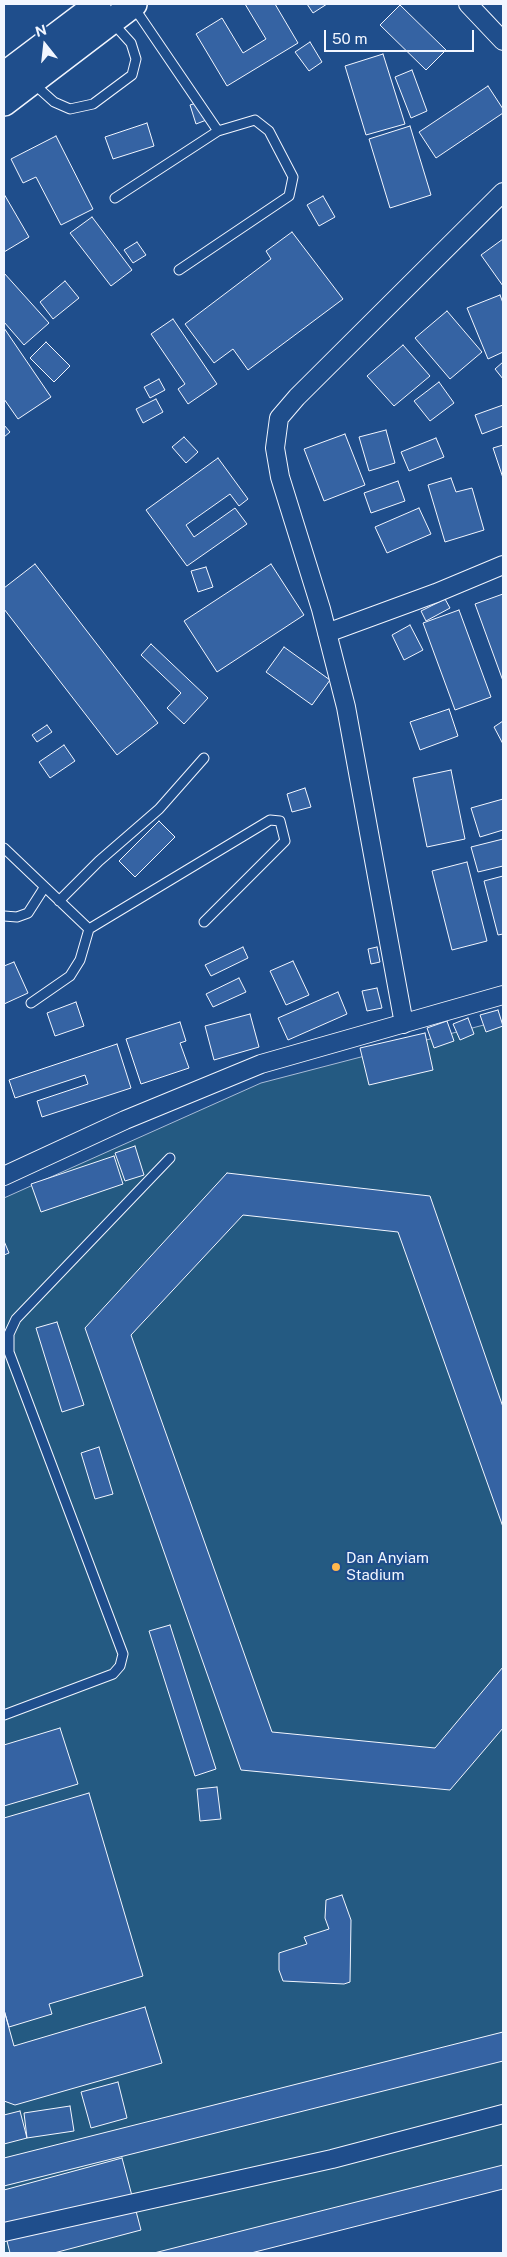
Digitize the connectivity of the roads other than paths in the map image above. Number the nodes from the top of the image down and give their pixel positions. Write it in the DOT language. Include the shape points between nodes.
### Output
graph roads {
  1 [pos="133,4"];
  2 [pos="468,4"];
  3 [pos="104,12"];
  4 [pos="503,41"];
  5 [pos="4,75"];
  6 [pos="32,82"];
  7 [pos="4,103"];
  8 [pos="218,131"];
  9 [pos="503,192"];
  10 [pos="115,198"];
  11 [pos="179,270"];
  12 [pos="503,565"];
  13 [pos="327,633"];
  14 [pos="204,758"];
  15 [pos="4,848"];
  16 [pos="44,888"];
  17 [pos="60,901"];
  18 [pos="4,916"];
  19 [pos="204,922"];
  20 [pos="88,929"];
  21 [pos="503,995"];
  22 [pos="31,1003"];
  23 [pos="404,1024"];
  24 [pos="170,1158"];
  25 [pos="4,1176"];
  26 [pos="4,1715"];
  27 [pos="503,2114"];
  28 [pos="4,2232"];
  1 -- 3 [label="main road"];
  1 -- 8 [label="lane"];
  2 -- 4 [label="street"];
  3 -- 5 [label="main road"];
  3 -- 6 [label="main road"];
  3 -- 6 [label="lane" via="131,42 136,58 132,75 93,104 70,109 54,102"];
  6 -- 7 [label="main road"];
  8 -- 10 [label="lane"];
  8 -- 11 [label="lane" via="255,120 269,131 293,177 288,196"];
  9 -- 13 [label="street" via="279,418 275,448 280,478"];
  12 -- 13 [label="street"];
  13 -- 23 [label="street" via="346,707"];
  14 -- 17 [label="lane" via="159,809 99,860"];
  15 -- 16 [label="lane"];
  16 -- 17 [label="lane"];
  16 -- 18 [label="lane" via="28,912 16,917"];
  17 -- 20 [label="lane"];
  19 -- 20 [label="lane" via="285,841 280,821 270,820"];
  20 -- 22 [label="lane" via="80,960 70,976"];
  21 -- 23 [label="street"];
  23 -- 25 [label="street" via="261,1064 125,1120"];
  24 -- 26 [label="lane" via="16,1319 9,1334 9,1352 122,1654 120,1666 113,1674"];
  27 -- 28 [label="street" via="332,2159"];
}
